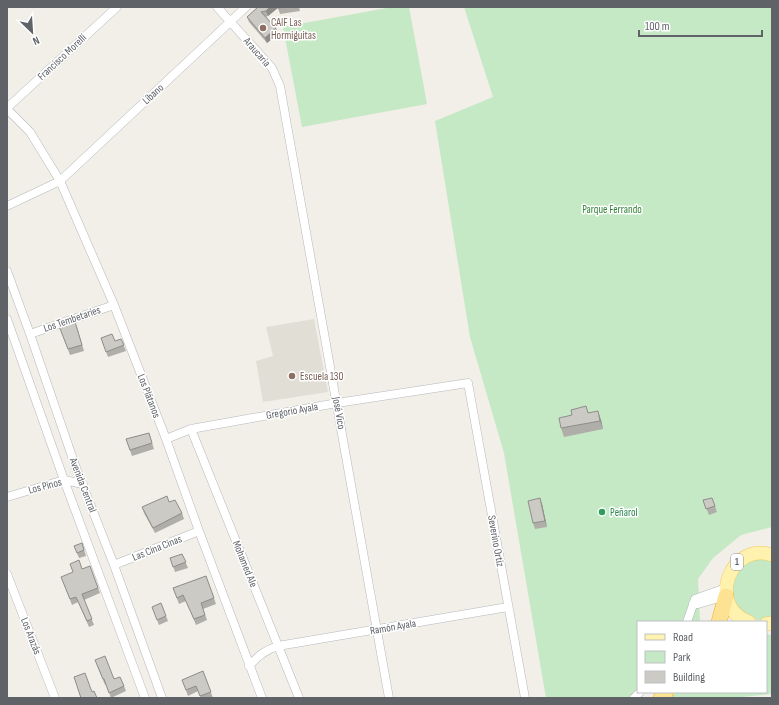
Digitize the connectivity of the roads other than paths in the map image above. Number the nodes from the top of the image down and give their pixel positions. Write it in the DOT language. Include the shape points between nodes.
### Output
graph roads {
  1 [pos="117,7"];
  2 [pos="217,7"];
  3 [pos="246,7"];
  4 [pos="230,21"];
  5 [pos="284,104"];
  6 [pos="7,108"];
  7 [pos="60,181"];
  8 [pos="7,206"];
  9 [pos="7,271"];
  10 [pos="114,305"];
  11 [pos="7,319"];
  12 [pos="30,334"];
  13 [pos="468,383"];
  14 [pos="337,403"];
  15 [pos="191,430"];
  16 [pos="166,440"];
  17 [pos="76,468"];
  18 [pos="64,480"];
  19 [pos="83,484"];
  20 [pos="7,497"];
  21 [pos="199,531"];
  22 [pos="772,552"];
  23 [pos="758,553"];
  24 [pos="772,555"];
  25 [pos="114,565"];
  26 [pos="7,574"];
  27 [pos="726,592"];
  28 [pos="508,607"];
  29 [pos="687,621"];
  30 [pos="719,621"];
  31 [pos="747,621"];
  32 [pos="377,630"];
  33 [pos="278,646"];
  34 [pos="249,666"];
  35 [pos="55,698"];
  36 [pos="145,698"];
  37 [pos="162,698"];
  38 [pos="262,698"];
  39 [pos="299,698"];
  40 [pos="389,698"];
  41 [pos="525,698"];
  1 -- 6 [label="street, Francisco Morelli"];
  2 -- 4 [label="street, Araucaria"];
  3 -- 4 [label="street, Líbano"];
  4 -- 5 [label="street, Araucaria" via="272,68"];
  4 -- 7 [label="street, Líbano"];
  5 -- 14 [label="street, José Vico"];
  6 -- 7 [label="street, Los Plátanos" via="30,132"];
  7 -- 8 [label="street"];
  7 -- 10 [label="street, Los Plátanos"];
  9 -- 12 [label="street, Avenida Central"];
  10 -- 12 [label="street, Los Tembetaries"];
  10 -- 16 [label="street, Los Plátanos"];
  11 -- 18 [label="street, Avenida Central"];
  12 -- 17 [label="street, Avenida Central"];
  13 -- 14 [label="street, Gregorio Ayala"];
  13 -- 28 [label="street, Severino Ortiz"];
  14 -- 15 [label="street, Gregorio Ayala"];
  14 -- 32 [label="street, José Vico"];
  15 -- 16 [label="street, Gregorio Ayala"];
  15 -- 33 [label="street, Mohamed Ale"];
  16 -- 21 [label="street, Los Plátanos"];
  17 -- 18 [label="street"];
  17 -- 19 [label="street, Avenida Central"];
  18 -- 19 [label="street, Los Pinos"];
  18 -- 20 [label="street, Los Pinos"];
  18 -- 36 [label="street, Avenida Central"];
  19 -- 25 [label="street, Avenida Central"];
  21 -- 25 [label="street, Las Cina Cinas"];
  21 -- 34 [label="street, Los Plátanos"];
  22 -- 23 [label="main road, 1"];
  23 -- 24 [label="main road, 1"];
  23 -- 27 [label="main road, 1" via="746,556 736,563 729,573"];
  25 -- 37 [label="street, Avenida Central"];
  26 -- 35 [label="street, Los Arazás"];
  27 -- 29 [label="street" via="693,604"];
  27 -- 30 [label="highway, 1"];
  27 -- 31 [label="main road" via="730,606 736,614"];
  28 -- 32 [label="street, Ramón Ayala"];
  28 -- 41 [label="street, Severino Ortiz"];
  32 -- 33 [label="street, Ramón Ayala"];
  32 -- 40 [label="street, José Vico"];
  33 -- 34 [label="street, Ramón Ayala" via="257,656"];
  33 -- 39 [label="street, Mohamed Ale"];
  34 -- 38 [label="street, Los Plátanos"];
}
